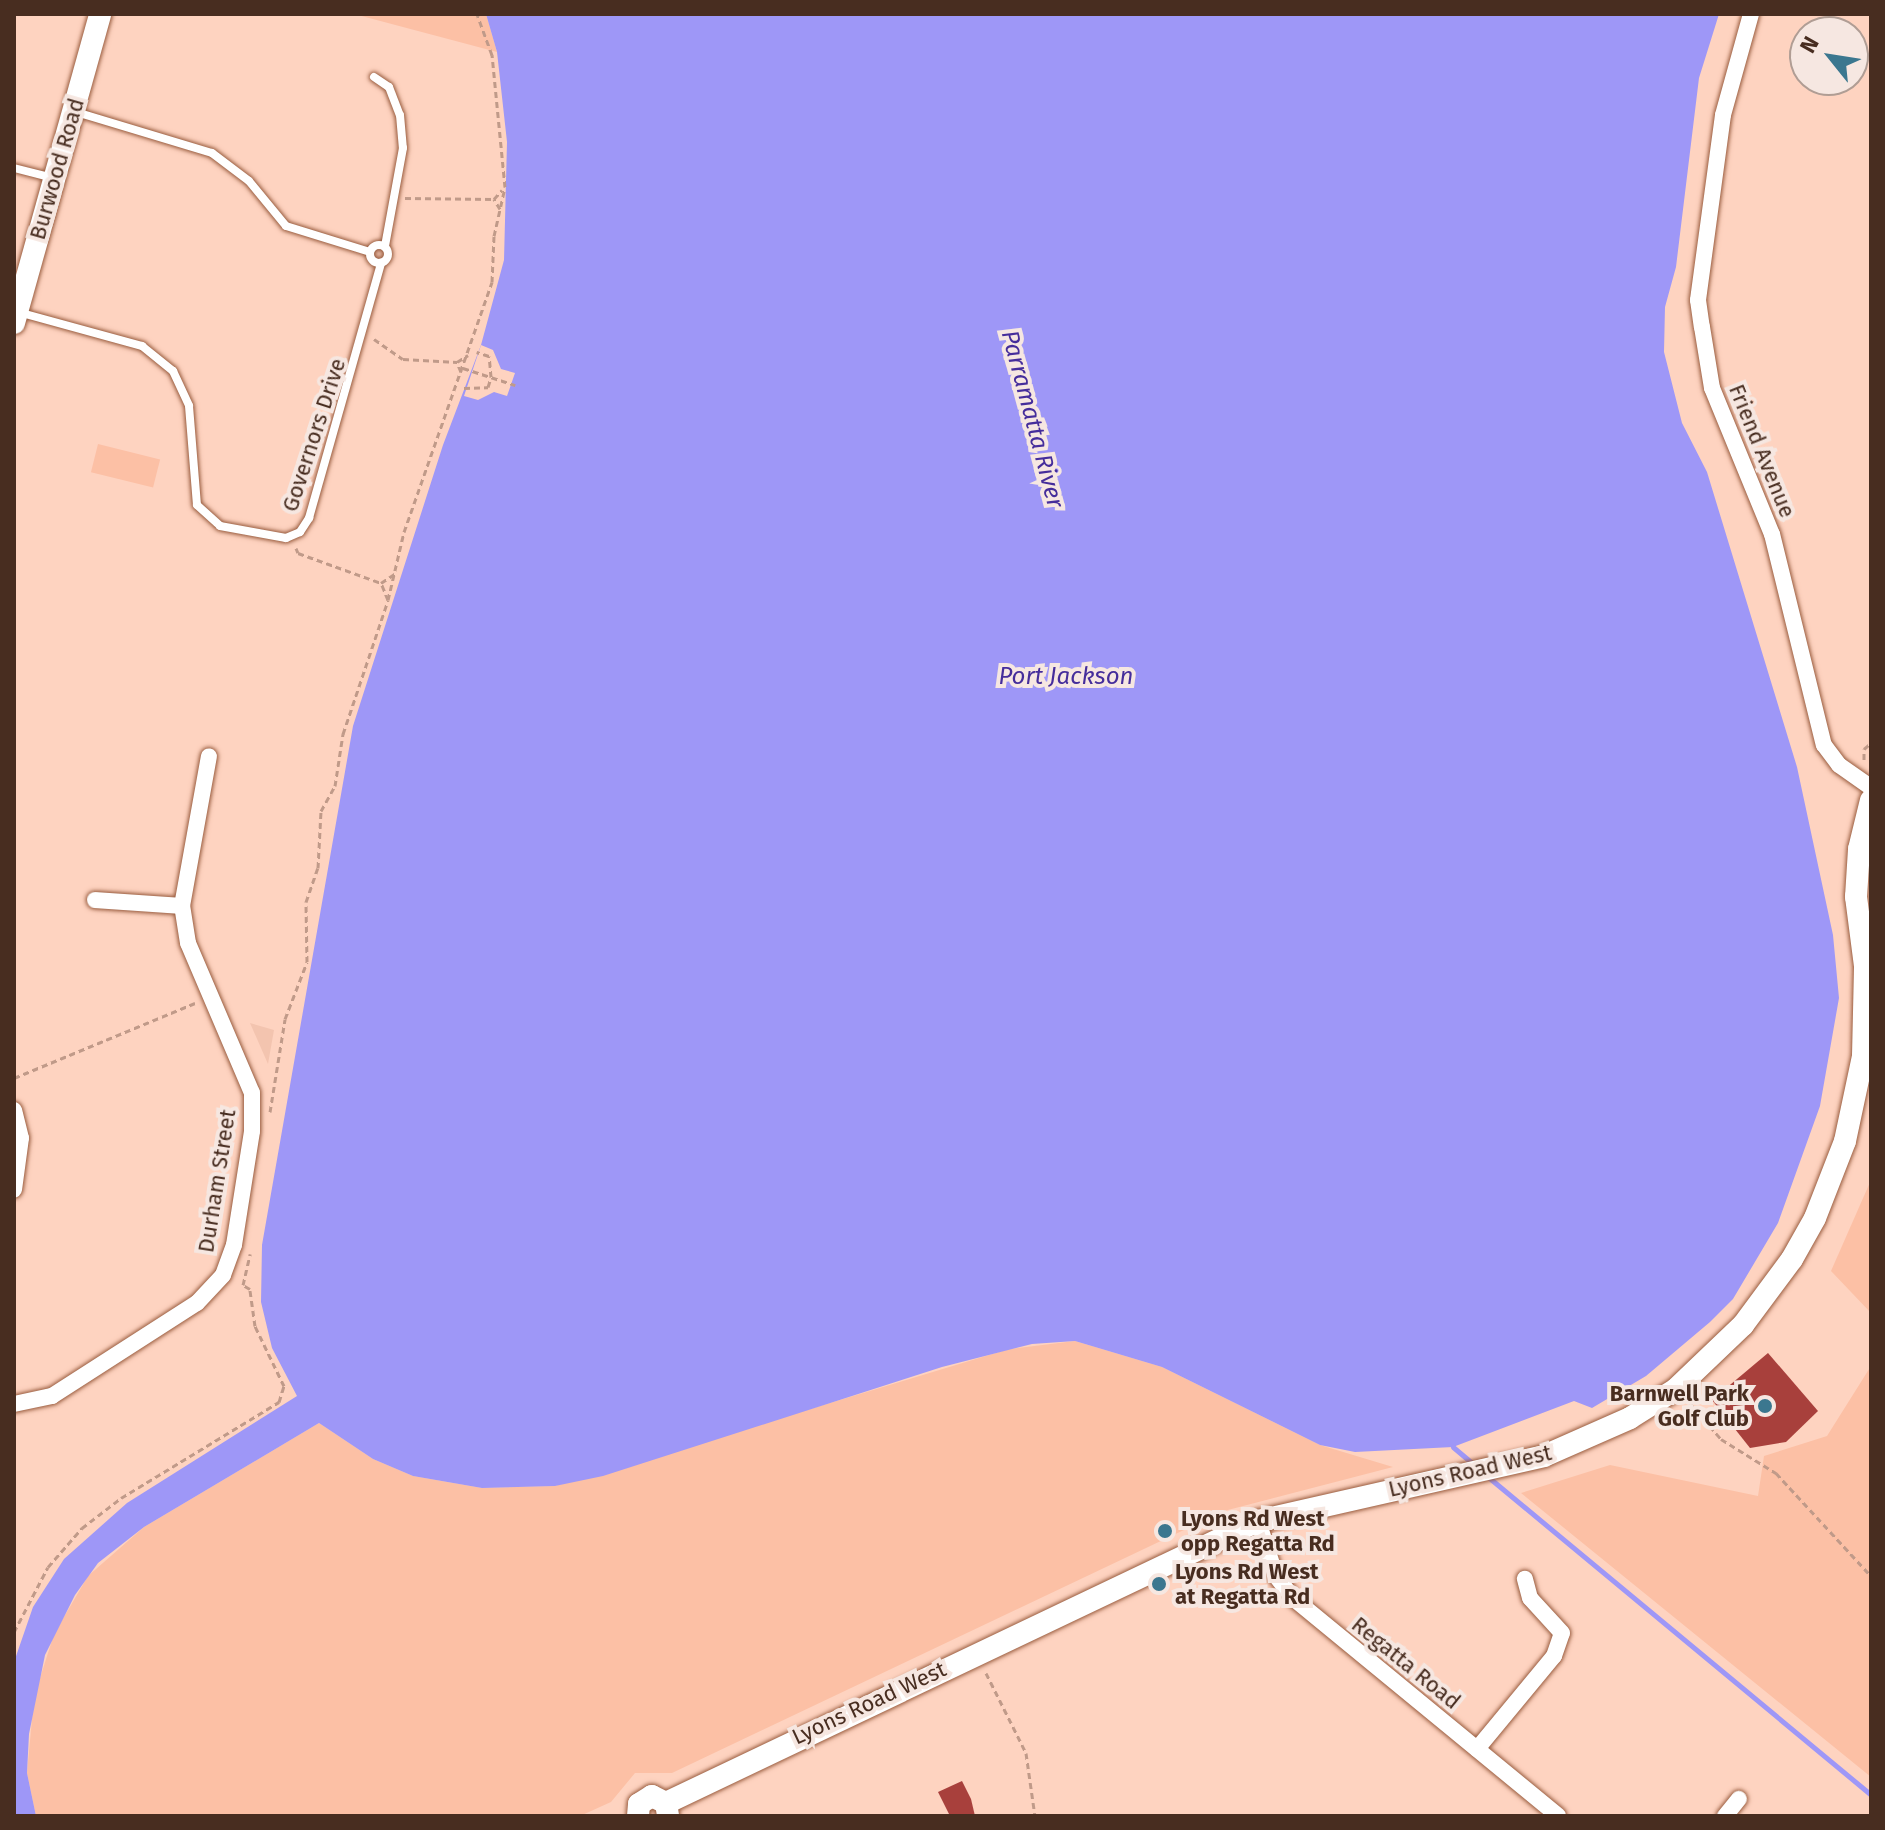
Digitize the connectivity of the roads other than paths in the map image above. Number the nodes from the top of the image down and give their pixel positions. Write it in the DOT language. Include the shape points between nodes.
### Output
graph roads {
  1 [pos="100,14"];
  2 [pos="1751,14"];
  3 [pos="374,77"];
  4 [pos="73,111"];
  5 [pos="14,168"];
  6 [pos="54,179"];
  7 [pos="385,246"];
  8 [pos="370,252"];
  9 [pos="381,263"];
  10 [pos="16,318"];
  11 [pos="209,756"];
  12 [pos="1871,787"];
  13 [pos="1871,800"];
  14 [pos="95,900"];
  15 [pos="182,906"];
  16 [pos="14,1110"];
  17 [pos="14,1190"];
  18 [pos="14,1404"];
  19 [pos="1258,1521"];
  20 [pos="1525,1579"];
  21 [pos="1477,1749"];
  22 [pos="1739,1799"];
  23 [pos="667,1809"];
  24 [pos="637,1816"];
  25 [pos="1558,1816"];
  26 [pos="1725,1816"];
  1 -- 4 [label="main road, Burwood Road"];
  2 -- 12 [label="street, Friend Avenue" via="1723,115 1705,230 1700,313 1712,388 1772,534 1824,745 1839,765"];
  3 -- 7 [label="lane" via="389,87 400,115 403,148"];
  4 -- 6 [label="main road, Burwood Road"];
  4 -- 8 [label="lane" via="212,153 249,181 286,226"];
  5 -- 6 [label="lane"];
  6 -- 10 [label="main road, Burwood Road"];
  7 -- 8 [label="lane" via="376,245"];
  7 -- 9 [label="lane" via="389,254"];
  8 -- 9 [label="lane" via="373,261"];
  9 -- 10 [label="lane, Governors Drive" via="309,518 293,537 235,531 202,512 194,487 189,406 173,371 142,346"];
  11 -- 15 [label="street, Durham Street"];
  13 -- 19 [label="main road, Lyons Road West" via="1859,849 1856,897 1865,966 1863,1056 1845,1141 1815,1218 1743,1325 1676,1389 1587,1440 1498,1468"];
  14 -- 15 [label="street"];
  15 -- 18 [label="street, Durham Street" via="188,943 252,1093 252,1131 234,1245 223,1275 197,1303 52,1396"];
  16 -- 17 [label="street" via="21,1138"];
  19 -- 21 [label="street, Regatta Road" via="1276,1576 1293,1598"];
  19 -- 23 [label="main road, Lyons Road West"];
  20 -- 21 [label="street" via="1530,1598 1562,1633 1554,1656"];
  21 -- 25 [label="street, Regatta Road"];
  22 -- 26 [label="street"];
  23 -- 24 [label="main road, Lyons Road West" via="647,1797"];
}
